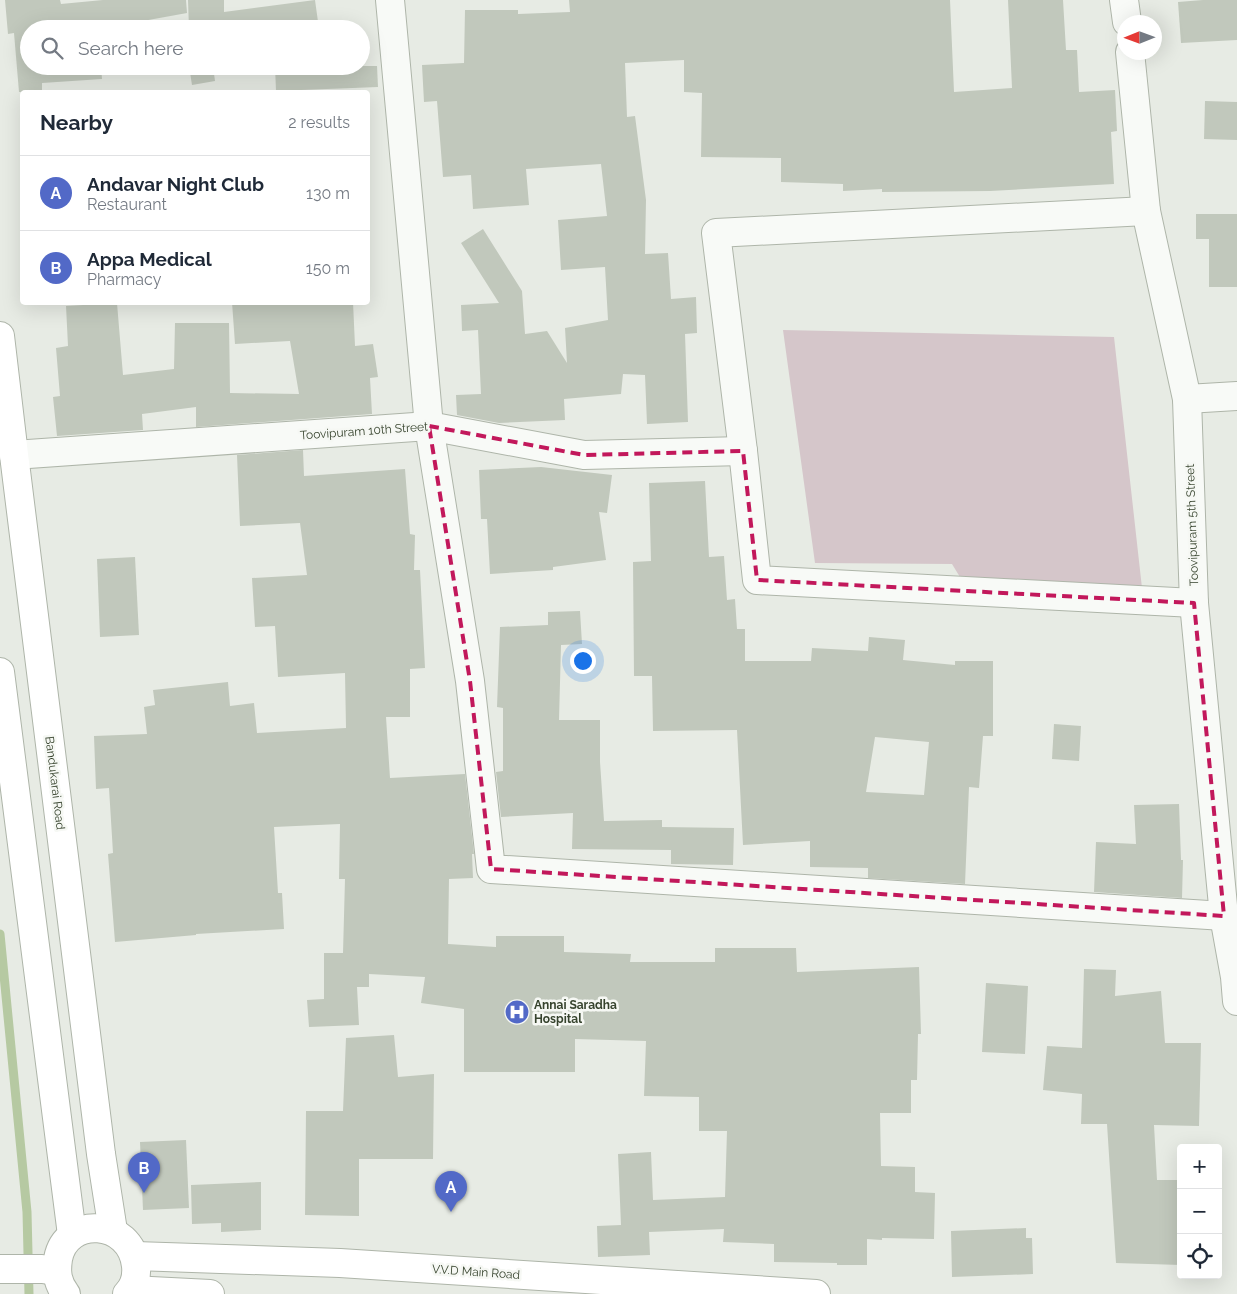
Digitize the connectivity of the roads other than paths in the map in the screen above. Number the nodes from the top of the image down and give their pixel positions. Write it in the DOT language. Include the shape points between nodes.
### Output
graph roads {
  1 [pos="390,0"];
  2 [pos="1124,0"];
  3 [pos="1126,15"];
  4 [pos="1131,60"];
  5 [pos="1146,211"];
  6 [pos="0,336"];
  7 [pos="1237,396"];
  8 [pos="1187,399"];
  9 [pos="429,426"];
  10 [pos="743,451"];
  11 [pos="14,455"];
  12 [pos="1194,603"];
  13 [pos="0,672"];
  14 [pos="1224,916"];
  15 [pos="1236,985"];
  16 [pos="113,1231"];
  17 [pos="72,1235"];
  18 [pos="135,1256"];
  19 [pos="0,1270"];
  20 [pos="55,1278"];
  21 [pos="129,1292"];
  22 [pos="210,1294"];
  23 [pos="816,1294"];
  1 -- 9 [label="street"];
  2 -- 3 [label="street"];
  4 -- 5 [label="street, Toovipuram 5th Street"];
  5 -- 8 [label="street, Toovipuram 5th Street"];
  5 -- 10 [label="street" via="716,233"];
  6 -- 11 [label="main road, Bandukarai Road"];
  7 -- 8 [label="street"];
  8 -- 12 [label="street, Toovipuram 5th Street"];
  9 -- 10 [label="street, Toovipuram 10th Street" via="584,455"];
  9 -- 11 [label="street, Toovipuram 10th Street"];
  9 -- 14 [label="street" via="470,682 492,869"];
  10 -- 12 [label="street" via="757,580"];
  11 -- 16 [label="main road, Bandukarai Road"];
  12 -- 14 [label="street, Toovipuram 5th Street"];
  13 -- 17 [label="main road"];
  14 -- 15 [label="street, Toovipuram 5th Street"];
  16 -- 17 [label="main road" via="92,1228"];
  16 -- 18 [label="main road" via="126,1241"];
  17 -- 20 [label="main road" via="60,1251"];
  18 -- 21 [label="main road" via="137,1272"];
  18 -- 23 [label="main road, V.V.D Main Road" via="340,1263"];
  19 -- 20 [label="main road"];
  21 -- 22 [label="main road"];
}
